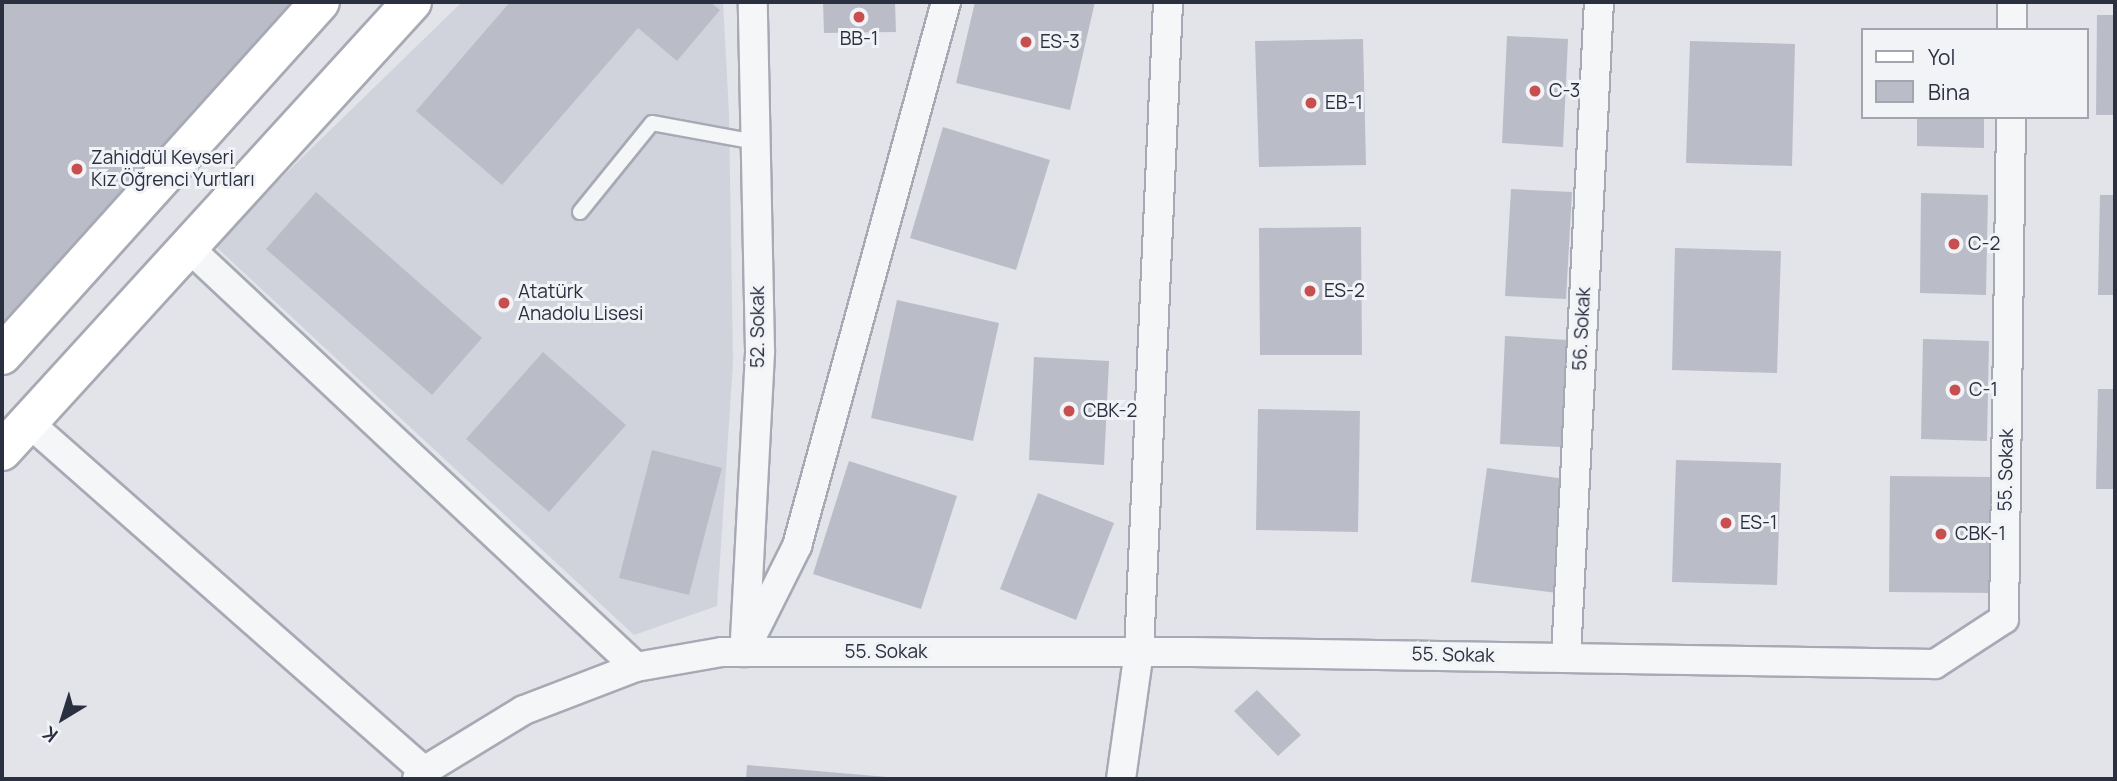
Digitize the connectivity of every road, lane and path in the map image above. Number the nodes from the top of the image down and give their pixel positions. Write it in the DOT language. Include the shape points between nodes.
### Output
graph roads {
  1 [pos="320,2"];
  2 [pos="412,2"];
  3 [pos="753,2"];
  4 [pos="946,2"];
  5 [pos="1168,2"];
  6 [pos="1598,2"];
  7 [pos="2012,2"];
  8 [pos="2012,28"];
  9 [pos="2011,119"];
  10 [pos="756,142"];
  11 [pos="580,212"];
  12 [pos="188,247"];
  13 [pos="2,355"];
  14 [pos="28,422"];
  15 [pos="2,451"];
  16 [pos="744,652"];
  17 [pos="1139,652"];
  18 [pos="1566,657"];
  19 [pos="636,667"];
  20 [pos="421,775"];
  21 [pos="1121,779"];
  1 -- 13 [label="main road"];
  2 -- 12 [label="main road"];
  3 -- 10 [label="street, 52. Sokak"];
  4 -- 16 [label="street" via="797,546"];
  5 -- 17 [label="street"];
  6 -- 18 [label="street, 56. Sokak"];
  7 -- 8 [label="street"];
  9 -- 18 [label="street, 55. Sokak" via="2004,619 1935,664"];
  10 -- 11 [label="lane" via="652,123"];
  10 -- 16 [label="street, 52. Sokak" via="760,350"];
  12 -- 14 [label="main road"];
  12 -- 19 [label="street"];
  14 -- 15 [label="main road"];
  14 -- 20 [label="street"];
  16 -- 17 [label="street, 55. Sokak"];
  16 -- 19 [label="street, 55. Sokak"];
  17 -- 18 [label="street, 55. Sokak"];
  17 -- 21 [label="street"];
  19 -- 20 [label="street, 55. Sokak" via="524,710"];
}
